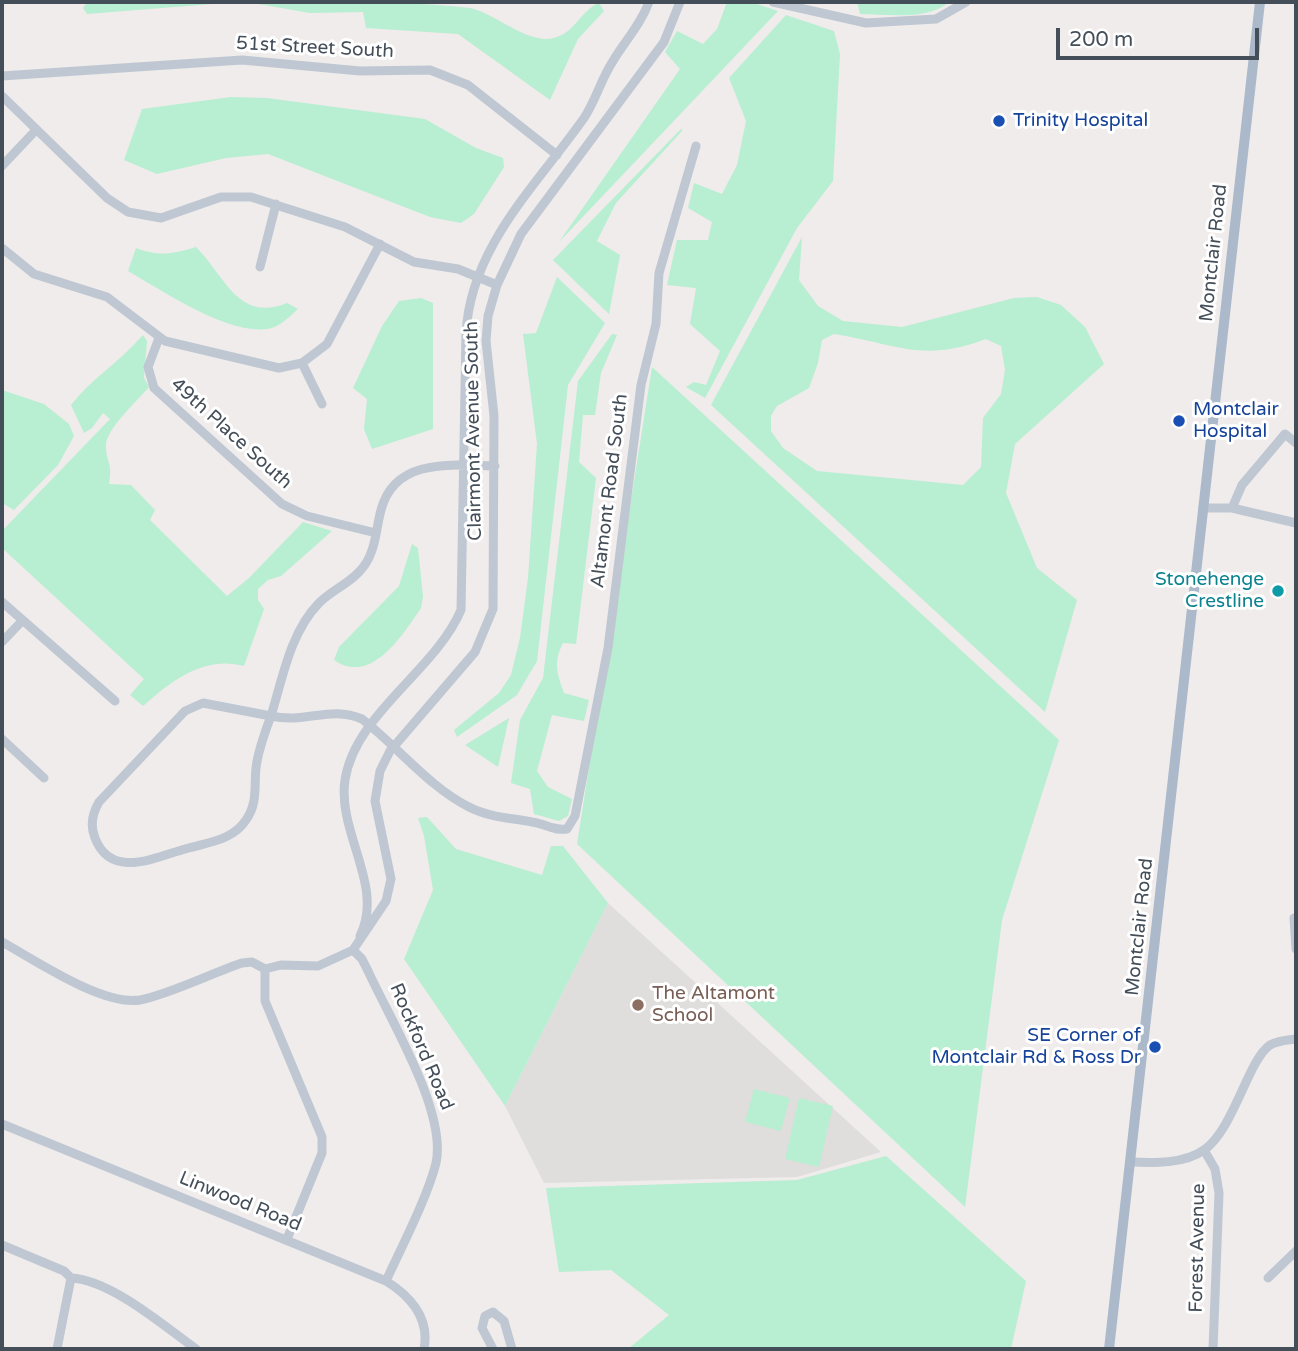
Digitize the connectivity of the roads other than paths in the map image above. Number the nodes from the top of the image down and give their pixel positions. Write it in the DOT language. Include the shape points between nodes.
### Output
graph roads {
  1 [pos="649,2"];
  2 [pos="680,2"];
  3 [pos="773,2"];
  4 [pos="967,2"];
  5 [pos="1260,2"];
  6 [pos="2,76"];
  7 [pos="2,96"];
  8 [pos="36,130"];
  9 [pos="696,146"];
  10 [pos="557,155"];
  11 [pos="2,166"];
  12 [pos="276,204"];
  13 [pos="380,244"];
  14 [pos="2,248"];
  15 [pos="260,267"];
  16 [pos="479,278"];
  17 [pos="497,285"];
  18 [pos="159,338"];
  19 [pos="302,363"];
  20 [pos="322,404"];
  21 [pos="1296,443"];
  22 [pos="464,465"];
  23 [pos="495,466"];
  24 [pos="1203,508"];
  25 [pos="1232,508"];
  26 [pos="1296,523"];
  27 [pos="376,533"];
  28 [pos="2,602"];
  29 [pos="22,621"];
  30 [pos="2,642"];
  31 [pos="115,701"];
  32 [pos="271,716"];
  33 [pos="371,726"];
  34 [pos="2,739"];
  35 [pos="395,745"];
  36 [pos="44,778"];
  37 [pos="1294,918"];
  38 [pos="2,942"];
  39 [pos="1296,949"];
  40 [pos="353,950"];
  41 [pos="265,969"];
  42 [pos="1296,1039"];
  43 [pos="2,1124"];
  44 [pos="1204,1150"];
  45 [pos="1131,1162"];
  46 [pos="287,1239"];
  47 [pos="2,1245"];
  48 [pos="1296,1251"];
  49 [pos="71,1278"];
  50 [pos="1268,1278"];
  51 [pos="386,1281"];
  52 [pos="57,1349"];
  53 [pos="196,1349"];
  54 [pos="424,1349"];
  55 [pos="493,1349"];
  56 [pos="512,1349"];
  57 [pos="1110,1349"];
  58 [pos="1213,1349"];
  1 -- 10 [label="street, Clairmont Avenue South" via="611,63 589,110"];
  2 -- 17 [label="street, Clairmont Avenue South" via="664,43 521,234"];
  3 -- 4 [label="street" via="866,23 936,19"];
  5 -- 24 [label="main road, Montclair Road"];
  6 -- 10 [label="street, 51st Street South" via="242,60 352,71 430,70 468,85"];
  7 -- 8 [label="street"];
  8 -- 11 [label="street"];
  8 -- 12 [label="street" via="114,203 136,215 169,216 228,196"];
  9 -- 35 [label="street, Altamont Road South" via="659,273 656,324 641,385 608,648 575,816 567,829 555,831 541,823 471,808 450,796"];
  10 -- 16 [label="street, Clairmont Avenue South" via="500,229"];
  12 -- 13 [label="street"];
  12 -- 15 [label="street"];
  13 -- 16 [label="street" via="414,262"];
  13 -- 19 [label="street" via="331,338"];
  14 -- 18 [label="street" via="34,274 107,297"];
  16 -- 17 [label="street"];
  16 -- 22 [label="street, Clairmont Avenue South" via="466,325"];
  17 -- 23 [label="street, Clairmont Avenue South" via="486,341"];
  18 -- 19 [label="street" via="262,367"];
  18 -- 27 [label="street, 49th Place South" via="148,367 154,388 261,488 307,516"];
  19 -- 20 [label="street"];
  21 -- 25 [label="street" via="1285,434 1242,485"];
  22 -- 23 [label="street"];
  22 -- 27 [label="street" via="425,467 403,477 385,499"];
  22 -- 33 [label="street, Clairmont Avenue South" via="461,610 444,642"];
  23 -- 35 [label="street, Clairmont Avenue South" via="495,590 488,628 469,659"];
  24 -- 25 [label="street"];
  24 -- 45 [label="main road, Montclair Road"];
  25 -- 26 [label="street"];
  27 -- 32 [label="street" via="362,569 323,599 300,628"];
  28 -- 29 [label="street"];
  29 -- 30 [label="street"];
  29 -- 31 [label="street"];
  32 -- 32 [label="street" via="256,769 252,808 232,834 138,863 111,858 99,846 92,824 99,802 185,711 208,702"];
  32 -- 33 [label="street" via="295,720 347,713"];
  33 -- 35 [label="street"];
  33 -- 40 [label="street, Clairmont Avenue South" via="353,755 344,792 368,906 366,923"];
  34 -- 36 [label="street"];
  35 -- 40 [label="street, Clairmont Avenue South" via="382,764 375,793 391,879 380,913"];
  37 -- 39 [label="street"];
  38 -- 41 [label="street, Clairmont Avenue South" via="92,990 120,999 139,1000 242,962"];
  40 -- 41 [label="street, Clairmont Avenue South" via="318,966"];
  40 -- 51 [label="street, Rockford Road" via="369,973 426,1096 437,1133 436,1163"];
  41 -- 46 [label="street" via="265,1001 323,1137 322,1153"];
  42 -- 44 [label="street" via="1268,1047 1227,1122"];
  43 -- 46 [label="street, Linwood Road"];
  44 -- 45 [label="street" via="1168,1163"];
  44 -- 58 [label="street, Forest Avenue" via="1215,1169 1219,1193"];
  45 -- 57 [label="main road, Montclair Road"];
  46 -- 51 [label="street, Linwood Road"];
  47 -- 49 [label="street"];
  48 -- 50 [label="street"];
  49 -- 52 [label="street"];
  49 -- 53 [label="street" via="108,1290"];
  51 -- 54 [label="street, Linwood Road" via="417,1307 424,1326"];
  55 -- 56 [label="street" via="482,1328 485,1317 493,1312 503,1321"];
}
